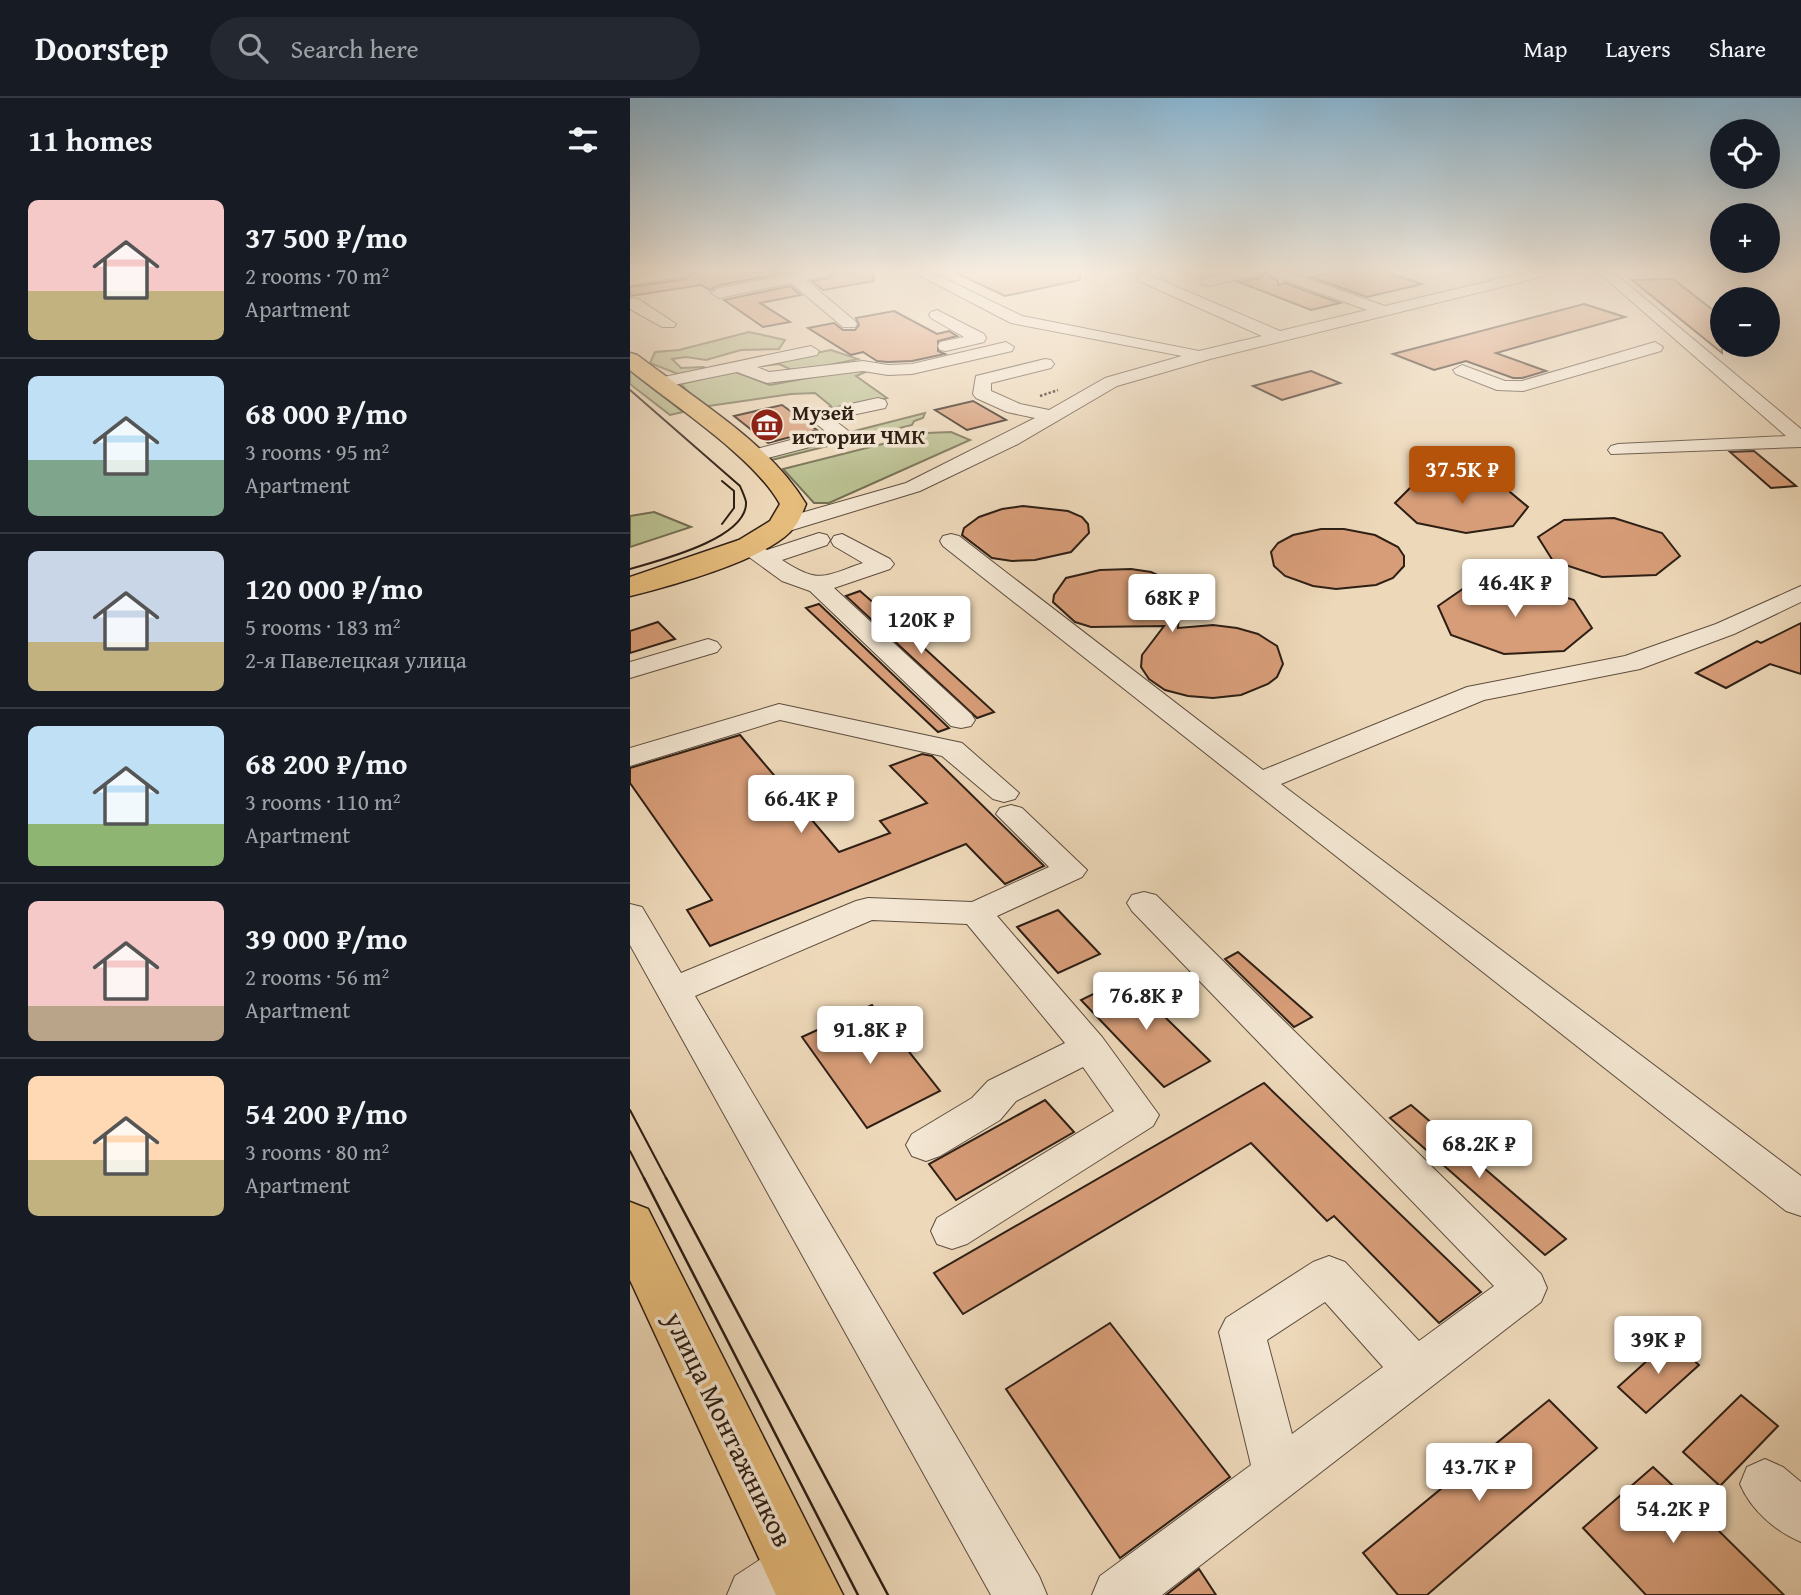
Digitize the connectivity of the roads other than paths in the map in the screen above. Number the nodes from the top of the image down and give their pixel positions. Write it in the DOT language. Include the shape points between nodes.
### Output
graph roads {
  1 [pos="962,342"];
  2 [pos="1134,342"];
  3 [pos="1264,342"];
  4 [pos="1687,342"];
  5 [pos="1006,347"];
  6 [pos="1655,347"];
  7 [pos="811,351"];
  8 [pos="1204,355"];
  9 [pos="630,359"];
  10 [pos="1045,364"];
  11 [pos="739,366"];
  12 [pos="863,366"];
  13 [pos="1462,370"];
  14 [pos="659,383"];
  15 [pos="878,404"];
  16 [pos="1049,416"];
  17 [pos="1801,440"];
  18 [pos="1618,450"];
  19 [pos="752,456"];
  20 [pos="781,526"];
  21 [pos="819,540"];
  22 [pos="951,541"];
  23 [pos="743,554"];
  24 [pos="790,576"];
  25 [pos="818,586"];
  26 [pos="630,587"];
  27 [pos="1801,593"];
  28 [pos="708,647"];
  29 [pos="630,670"];
  30 [pos="961,720"];
  31 [pos="630,757"];
  32 [pos="1260,782"];
  33 [pos="1144,903"];
  34 [pos="976,913"];
  35 [pos="630,915"];
  36 [pos="674,991"];
  37 [pos="1089,1047"];
  38 [pos="926,1145"];
  39 [pos="1801,1199"];
  40 [pos="630,1224"];
  41 [pos="952,1231"];
  42 [pos="1416,1370"];
  43 [pos="1278,1475"];
  44 [pos="787,1586"];
  45 [pos="1020,1595"];
  46 [pos="1119,1595"];
  1 -- 12 [label="street"];
  2 -- 8 [label="street"];
  3 -- 8 [label="street"];
  4 -- 17 [label="street"];
  5 -- 12 [label="street" via="912,369"];
  6 -- 13 [label="street" via="1523,386 1503,386"];
  7 -- 11 [label="street"];
  8 -- 16 [label="street" via="1111,382"];
  9 -- 14 [label="main road"];
  10 -- 16 [label="street" via="982,380 982,394"];
  11 -- 12 [label="street" via="767,378"];
  11 -- 14 [label="street"];
  14 -- 19 [label="main road"];
  15 -- 19 [label="street" via="817,417 841,433"];
  16 -- 20 [label="street" via="1011,440 912,486"];
  17 -- 18 [label="street"];
  19 -- 20 [label="main road" via="790,494 793,503"];
  20 -- 23 [label="main road"];
  21 -- 23 [label="street"];
  22 -- 32 [label="street"];
  23 -- 24 [label="street"];
  23 -- 26 [label="main road"];
  24 -- 25 [label="street"];
  24 -- 25 [label="street" via="840,550 882,564"];
  25 -- 30 [label="street"];
  27 -- 32 [label="street" via="1725,629 1631,663 1476,693"];
  28 -- 29 [label="street"];
  31 -- 34 [label="street" via="779,712 952,749 1071,870"];
  32 -- 39 [label="street"];
  33 -- 42 [label="street" via="1525,1288"];
  34 -- 36 [label="street" via="869,909"];
  34 -- 37 [label="street"];
  35 -- 36 [label="street"];
  36 -- 45 [label="street"];
  37 -- 38 [label="street" via="1002,1091 986,1109"];
  37 -- 41 [label="street" via="1139,1115"];
  40 -- 44 [label="main road, улица Монтажников"];
  42 -- 43 [label="street"];
  42 -- 43 [label="street" via="1329,1275 1242,1332"];
  43 -- 46 [label="street"];
}
